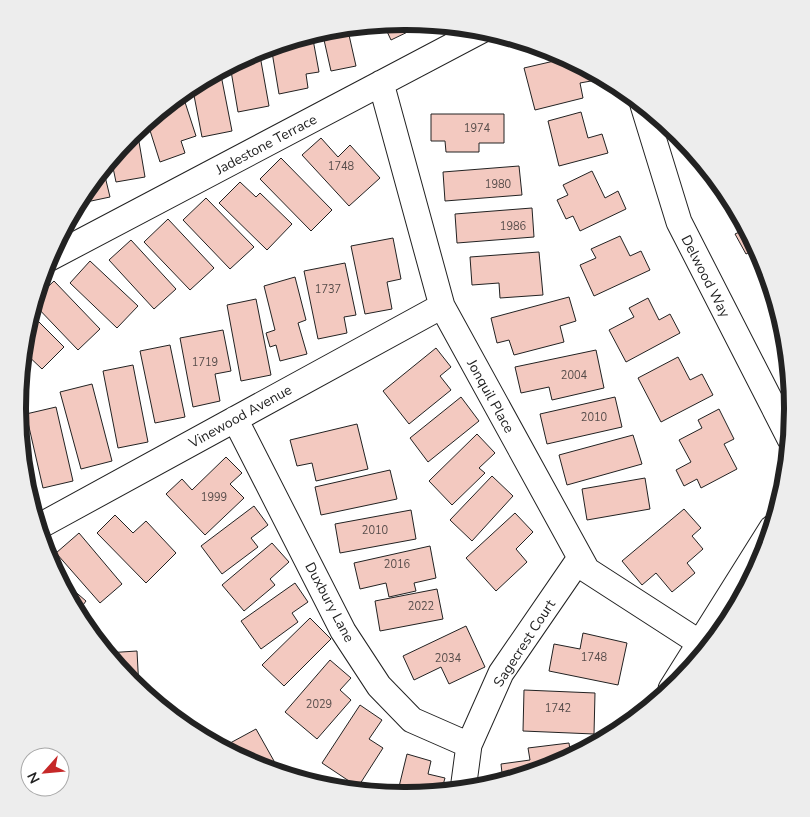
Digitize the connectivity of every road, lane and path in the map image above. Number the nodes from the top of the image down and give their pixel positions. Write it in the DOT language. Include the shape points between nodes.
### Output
graph roads {
  1 [pos="471,36"];
  2 [pos="381,83"];
  3 [pos="647,117"];
  4 [pos="60,253"];
  5 [pos="442,306"];
  6 [pos="235,419"];
  7 [pos="783,426"];
  8 [pos="44,524"];
  9 [pos="580,558"];
  10 [pos="752,560"];
  11 [pos="700,643"];
  12 [pos="693,655"];
  13 [pos="469,745"];
  14 [pos="464,782"];
  1 -- 2 [label="street, Jadestone Terrace"];
  2 -- 4 [label="street, Jadestone Terrace"];
  2 -- 5 [label="street, Jonquil Place"];
  3 -- 7 [label="street, Delwood Way" via="679,222"];
  5 -- 6 [label="street, Vinewood Avenue"];
  5 -- 9 [label="street, Jonquil Place"];
  6 -- 8 [label="street, Vinewood Avenue"];
  6 -- 13 [label="street, Duxbury Lane" via="343,631 379,686 412,720"];
  9 -- 11 [label="street, Jonquil Place" via="587,570"];
  9 -- 13 [label="street, Sagecrest Court" via="501,673"];
  10 -- 11 [label="street"];
  11 -- 12 [label="street"];
  13 -- 14 [label="street, Sagecrest Court"];
}
